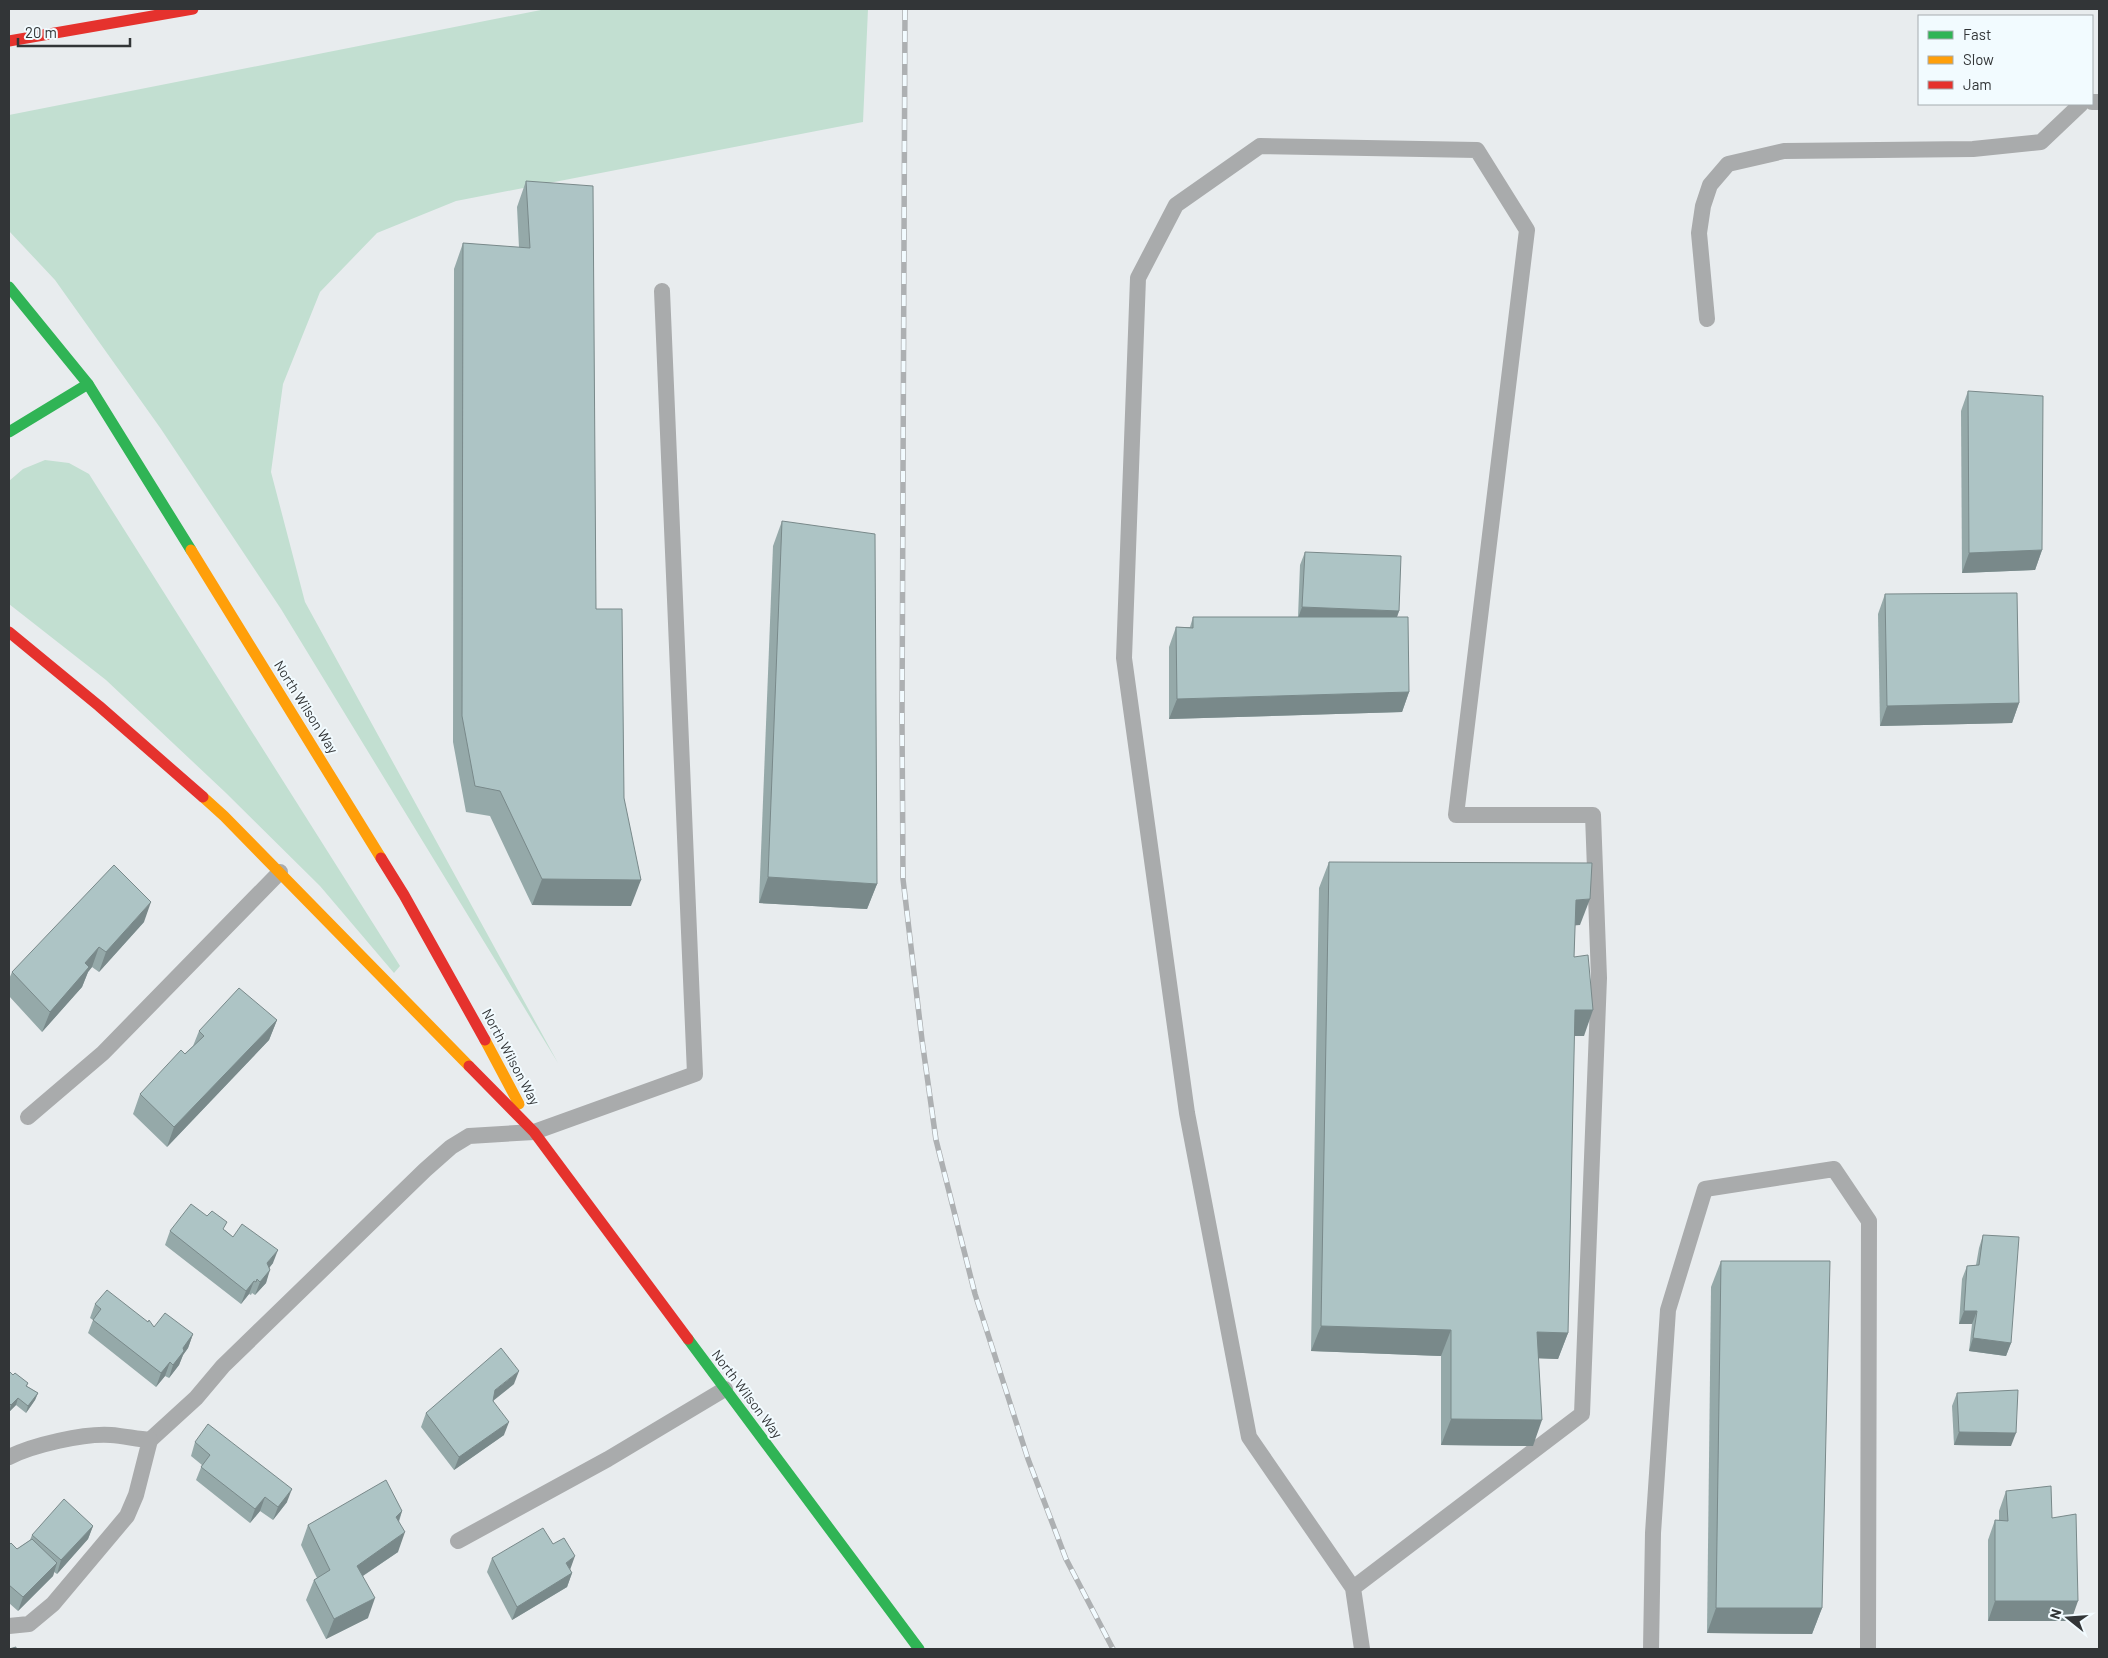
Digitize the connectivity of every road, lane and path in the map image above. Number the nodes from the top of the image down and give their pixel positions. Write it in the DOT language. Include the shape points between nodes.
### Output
graph roads {
  1 [pos="193,9"];
  2 [pos="9,41"];
  3 [pos="2080,105"];
  4 [pos="9,287"];
  5 [pos="662,291"];
  6 [pos="1707,319"];
  7 [pos="88,384"];
  8 [pos="9,432"];
  9 [pos="9,632"];
  10 [pos="280,872"];
  11 [pos="28,1118"];
  12 [pos="534,1132"];
  13 [pos="725,1390"];
  14 [pos="150,1440"];
  15 [pos="9,1457"];
  16 [pos="458,1541"];
  17 [pos="1353,1588"];
  18 [pos="9,1626"];
  19 [pos="919,1649"];
  20 [pos="1362,1649"];
  21 [pos="1651,1649"];
  22 [pos="1868,1649"];
  1 -- 2 [label="main road"];
  3 -- 6 [label="lane" via="2042,142 1973,149 1784,151 1728,164 1710,186 1699,233"];
  4 -- 7 [label="main road, North Wilson Way"];
  5 -- 12 [label="lane" via="695,1074"];
  7 -- 8 [label="main road"];
  7 -- 12 [label="main road, North Wilson Way" via="404,895"];
  9 -- 10 [label="main road, North Wilson Way" via="224,816"];
  10 -- 11 [label="lane" via="104,1053"];
  10 -- 12 [label="main road, North Wilson Way"];
  12 -- 13 [label="main road, North Wilson Way"];
  12 -- 14 [label="lane" via="469,1136 451,1147"];
  13 -- 16 [label="lane" via="608,1460"];
  13 -- 19 [label="main road, North Wilson Way"];
  14 -- 15 [label="lane" via="110,1435 62,1440"];
  14 -- 18 [label="lane" via="136,1495 126,1516 53,1604 29,1624"];
  17 -- 17 [label="lane" via="1249,1437 1187,1113 1124,658 1138,278 1176,205 1260,146 1477,150 1527,230 1456,815 1593,815 1599,978 1582,1414"];
  17 -- 20 [label="lane"];
  21 -- 22 [label="lane" via="1653,1533 1668,1310 1705,1189 1834,1169 1869,1221"];
}
